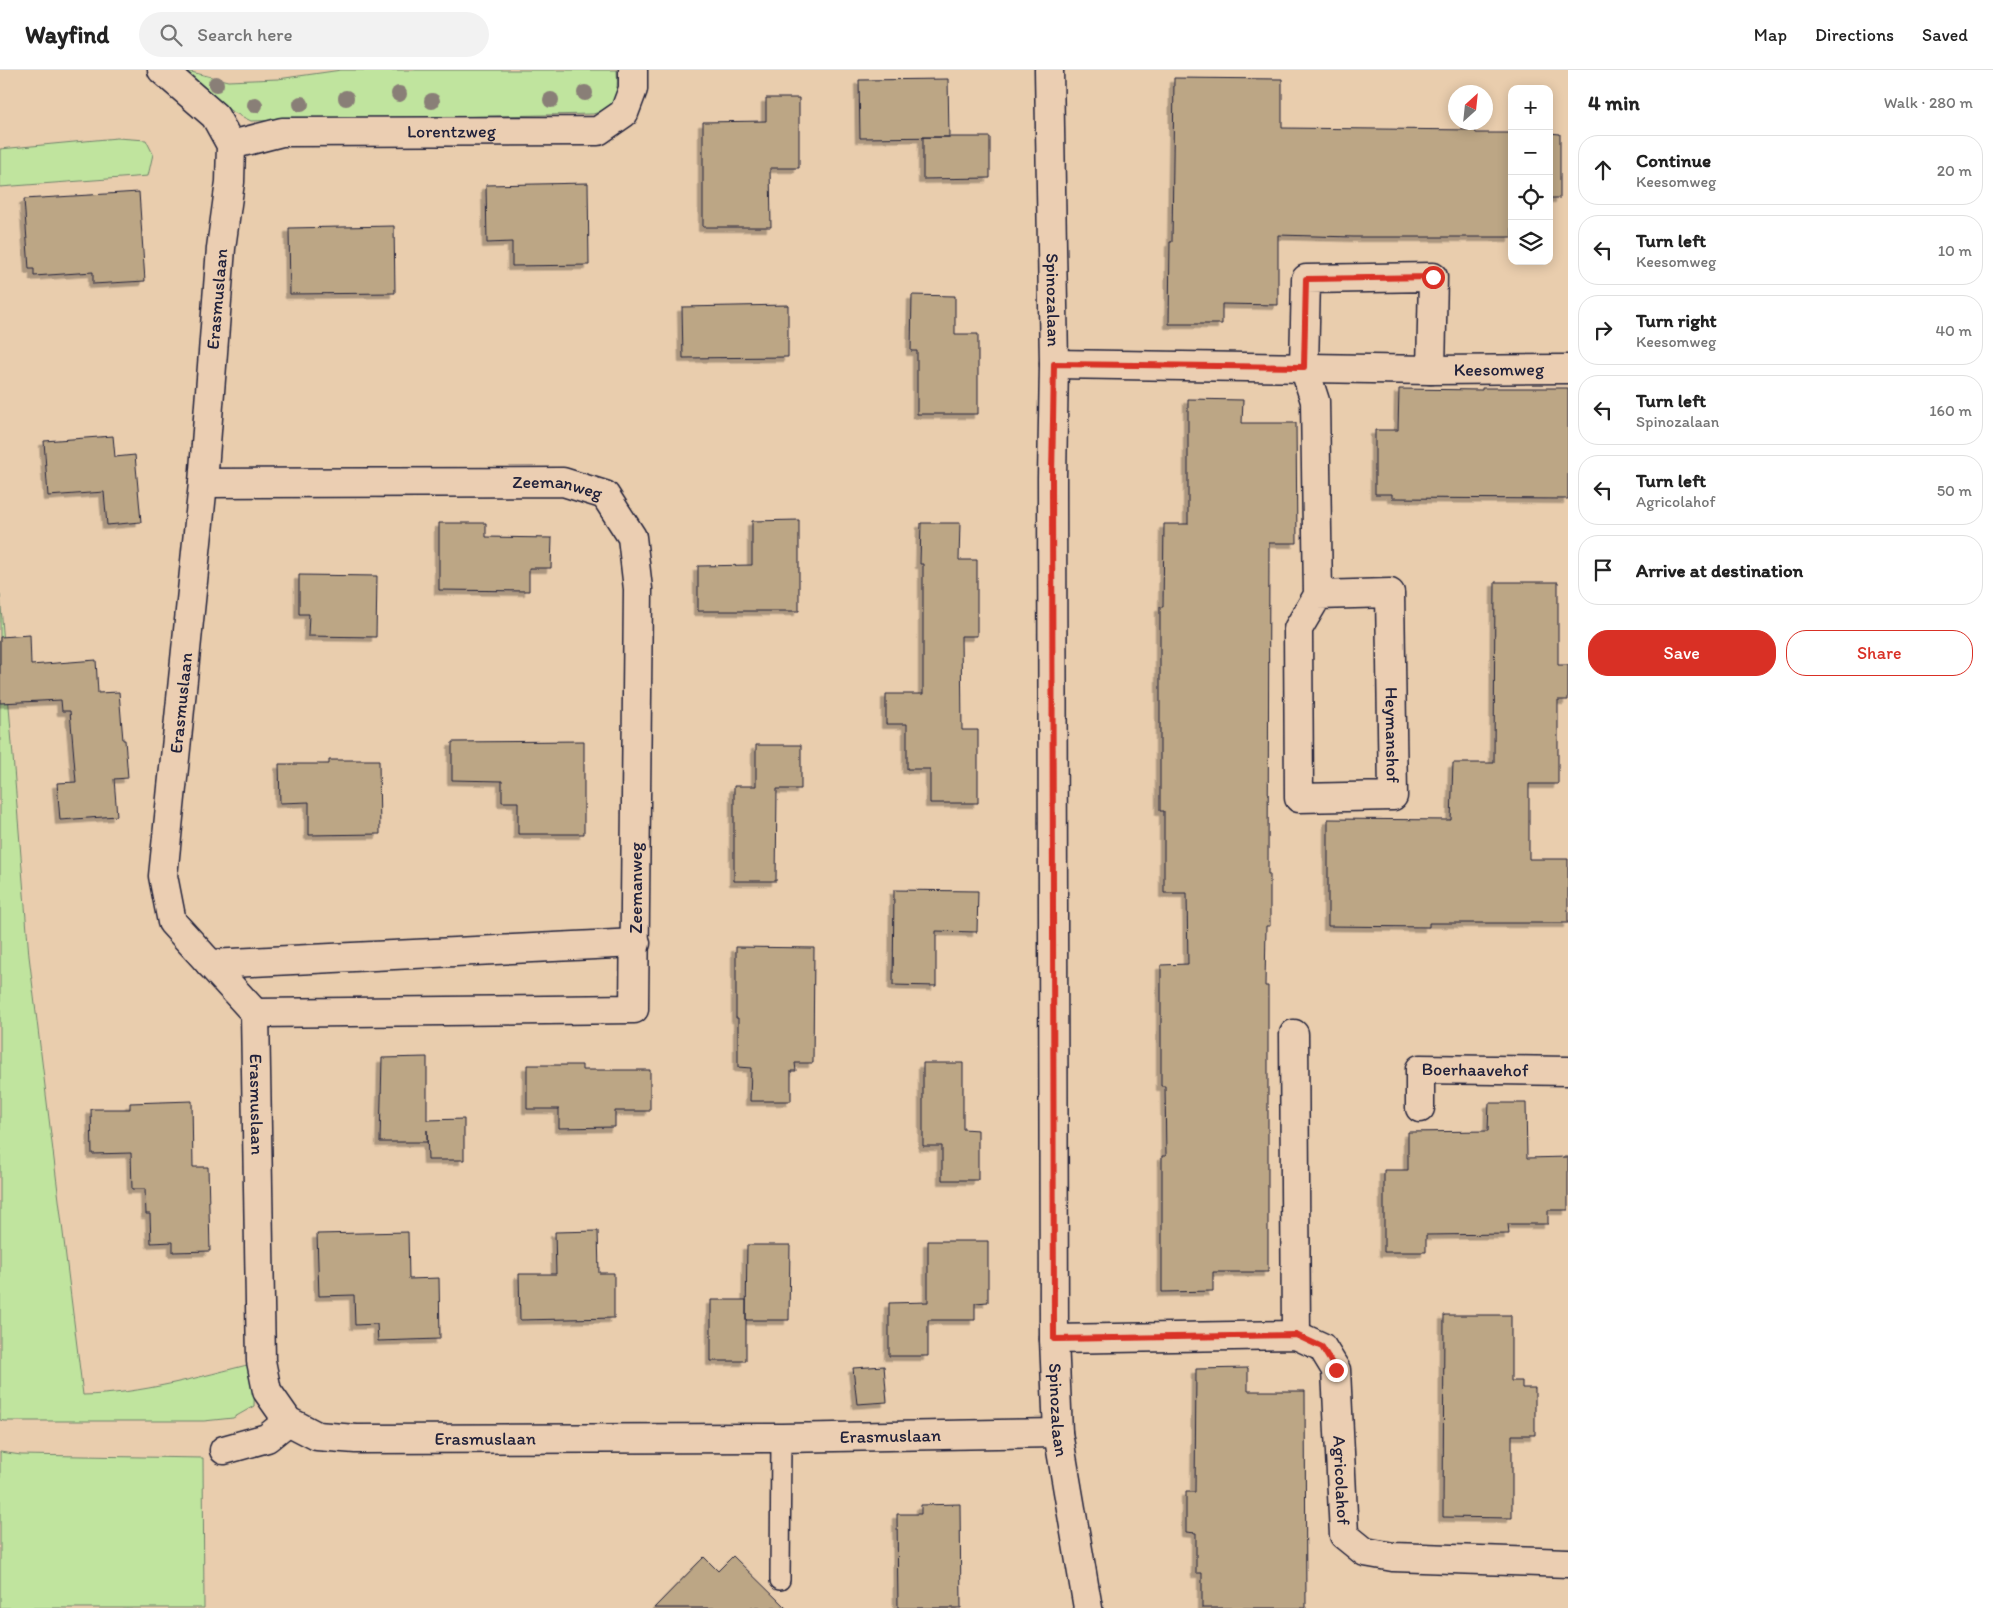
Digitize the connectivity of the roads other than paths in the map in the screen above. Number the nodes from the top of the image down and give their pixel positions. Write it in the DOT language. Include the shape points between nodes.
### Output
graph roads {
  1 [pos="162,70"];
  2 [pos="633,70"];
  3 [pos="1049,70"];
  4 [pos="230,144"];
  5 [pos="1054,364"];
  6 [pos="1304,367"];
  7 [pos="1568,369"];
  8 [pos="1431,370"];
  9 [pos="203,482"];
  10 [pos="1318,595"];
  11 [pos="636,943"];
  12 [pos="210,964"];
  13 [pos="255,1013"];
  14 [pos="1294,1034"];
  15 [pos="1568,1071"];
  16 [pos="1420,1108"];
  17 [pos="1296,1335"];
  18 [pos="1054,1339"];
  19 [pos="288,1421"];
  20 [pos="1058,1433"];
  21 [pos="781,1438"];
  22 [pos="224,1450"];
  23 [pos="1568,1563"];
  24 [pos="780,1580"];
  25 [pos="1088,1608"];
  1 -- 4 [label="street, Erasmuslaan" via="215,116"];
  2 -- 4 [label="street, Lorentzweg" via="633,89 624,113 598,131 282,132"];
  3 -- 5 [label="street, Spinozalaan"];
  4 -- 9 [label="street, Erasmuslaan" via="230,182 221,248"];
  5 -- 6 [label="street, Keesomweg"];
  5 -- 18 [label="street, Spinozalaan"];
  6 -- 8 [label="street, Keesomweg"];
  6 -- 8 [label="street, Keesomweg" via="1306,279 1433,277"];
  6 -- 10 [label="street" via="1314,401"];
  7 -- 8 [label="street, Keesomweg"];
  9 -- 11 [label="street, Zeemanweg" via="563,482 605,495 632,537 638,589"];
  9 -- 12 [label="street, Erasmuslaan" via="163,876 172,922"];
  10 -- 10 [label="street, Heymanshof" via="1298,629 1299,798 1393,796 1390,593"];
  11 -- 12 [label="street, Zeemanweg"];
  11 -- 13 [label="street, Zeemanweg" via="634,1009"];
  12 -- 13 [label="street, Erasmuslaan"];
  13 -- 19 [label="street, Erasmuslaan" via="261,1361 267,1391"];
  14 -- 17 [label="street"];
  15 -- 16 [label="street, Boerhaavehof" via="1420,1069"];
  17 -- 18 [label="street, Agricolahof"];
  17 -- 23 [label="street, Agricolahof" via="1322,1347 1336,1370 1344,1535 1365,1552 1394,1557"];
  18 -- 20 [label="street, Spinozalaan"];
  19 -- 21 [label="street, Erasmuslaan" via="317,1436 356,1439"];
  19 -- 22 [label="street" via="268,1438"];
  20 -- 21 [label="street, Erasmuslaan"];
  20 -- 25 [label="street, Spinozalaan"];
  21 -- 24 [label="lane"];
}
